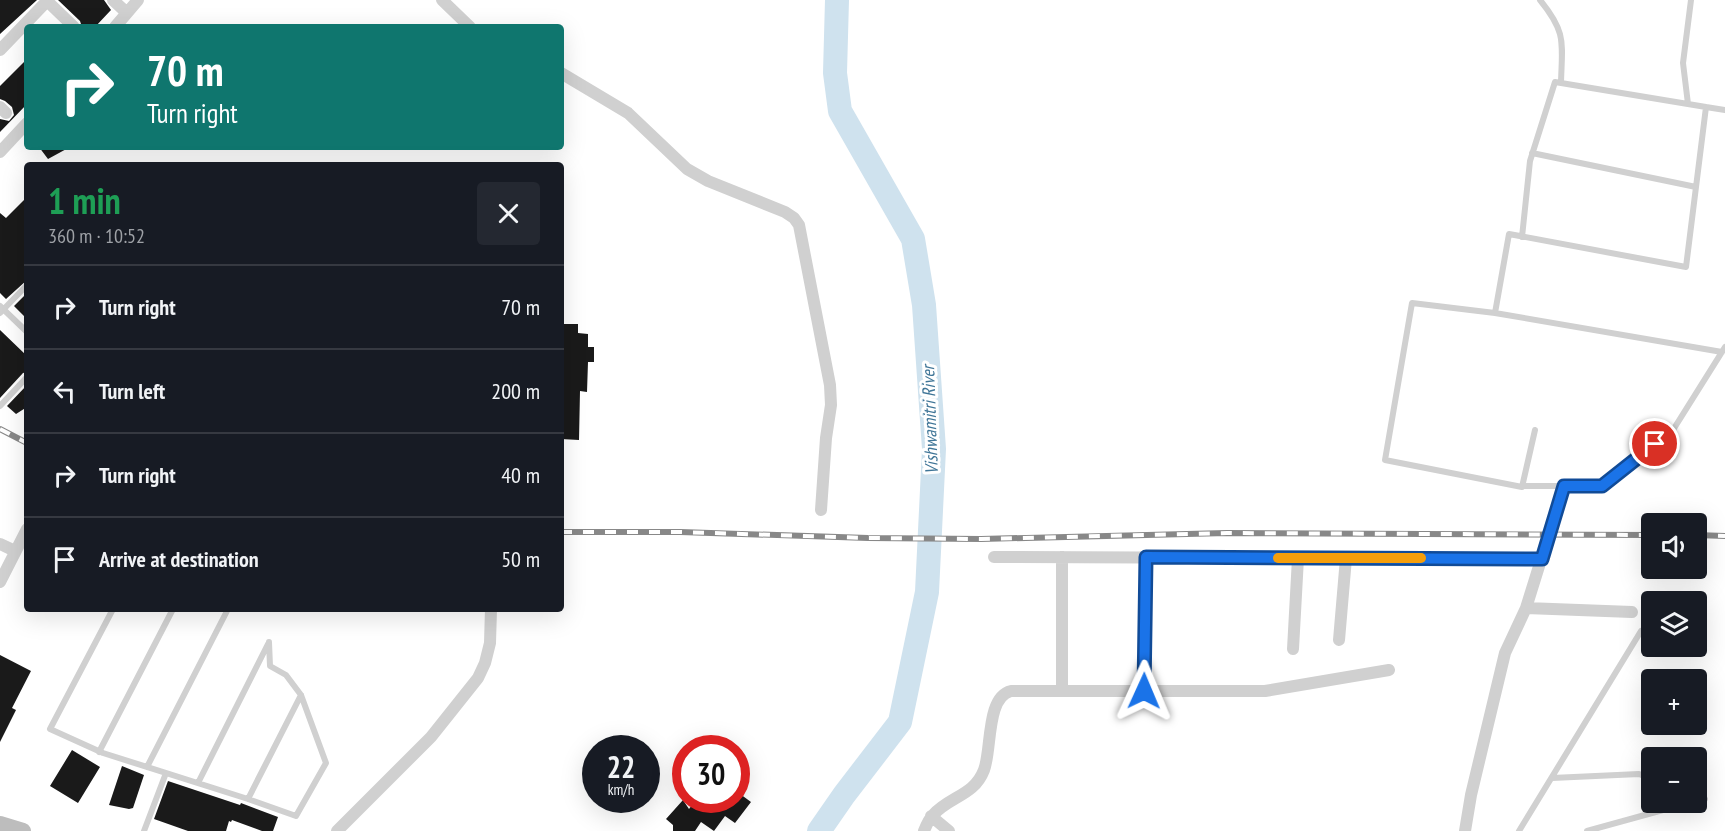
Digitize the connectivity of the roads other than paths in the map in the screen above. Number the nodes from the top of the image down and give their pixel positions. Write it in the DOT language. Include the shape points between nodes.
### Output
graph roads {
  1 [pos="113,0"];
  2 [pos="138,0"];
  3 [pos="442,0"];
  4 [pos="1540,0"];
  5 [pos="1691,0"];
  6 [pos="47,1"];
  7 [pos="126,13"];
  8 [pos="25,24"];
  9 [pos="71,24"];
  10 [pos="117,24"];
  11 [pos="467,24"];
  12 [pos="24,25"];
  13 [pos="0,50"];
  14 [pos="564,75"];
  15 [pos="1561,83"];
  16 [pos="1688,104"];
  17 [pos="1706,107"];
  18 [pos="1725,110"];
  19 [pos="24,126"];
  20 [pos="0,152"];
  21 [pos="1532,153"];
  22 [pos="1696,187"];
  23 [pos="1522,237"];
  24 [pos="24,288"];
  25 [pos="1,310"];
  26 [pos="1495,313"];
  27 [pos="24,329"];
  28 [pos="1724,350"];
  29 [pos="24,379"];
  30 [pos="0,406"];
  31 [pos="1535,430"];
  32 [pos="1524,486"];
  33 [pos="1564,486"];
  34 [pos="821,510"];
  35 [pos="24,534"];
  36 [pos="0,544"];
  37 [pos="15,551"];
  38 [pos="994,557"];
  39 [pos="1062,557"];
  40 [pos="1146,557"];
  41 [pos="1298,558"];
  42 [pos="1346,558"];
  43 [pos="1542,559"];
  44 [pos="0,582"];
  45 [pos="1526,608"];
  46 [pos="111,612"];
  47 [pos="171,612"];
  48 [pos="226,612"];
  49 [pos="491,612"];
  50 [pos="1632,612"];
  51 [pos="1641,631"];
  52 [pos="1339,640"];
  53 [pos="1293,649"];
  54 [pos="1389,670"];
  55 [pos="1062,691"];
  56 [pos="1144,691"];
  57 [pos="301,695"];
  58 [pos="99,752"];
  59 [pos="147,766"];
  60 [pos="166,773"];
  61 [pos="1641,775"];
  62 [pos="1552,778"];
  63 [pos="198,783"];
  64 [pos="248,799"];
  65 [pos="1654,813"];
  66 [pos="931,816"];
  67 [pos="0,824"];
  68 [pos="23,831"];
  69 [pos="144,831"];
  70 [pos="337,831"];
  71 [pos="924,831"];
  72 [pos="949,831"];
  73 [pos="1465,831"];
  74 [pos="1520,831"];
  75 [pos="1587,831"];
  1 -- 7 [label="street"];
  2 -- 7 [label="street"];
  3 -- 11 [label="street"];
  4 -- 15 [label="lane" via="1560,32"];
  5 -- 16 [label="lane" via="1683,63"];
  6 -- 8 [label="street"];
  6 -- 9 [label="street"];
  7 -- 10 [label="street"];
  12 -- 13 [label="street"];
  14 -- 34 [label="street" via="634,117 687,169 785,212 799,225 830,386"];
  15 -- 16 [label="lane"];
  15 -- 21 [label="lane" via="1556,82"];
  16 -- 17 [label="lane"];
  17 -- 18 [label="lane"];
  17 -- 22 [label="lane"];
  19 -- 20 [label="street"];
  21 -- 22 [label="lane"];
  21 -- 23 [label="lane"];
  22 -- 23 [label="lane" via="1686,267"];
  23 -- 26 [label="lane" via="1509,234"];
  24 -- 25 [label="lane"];
  25 -- 27 [label="lane"];
  26 -- 28 [label="lane"];
  26 -- 32 [label="lane" via="1412,303 1385,460"];
  28 -- 33 [label="lane" via="1673,430 1602,486"];
  29 -- 30 [label="lane"];
  31 -- 32 [label="lane"];
  32 -- 33 [label="lane"];
  33 -- 43 [label="street"];
  35 -- 37 [label="street"];
  36 -- 37 [label="street"];
  37 -- 44 [label="street"];
  38 -- 39 [label="street"];
  39 -- 40 [label="street"];
  39 -- 55 [label="street"];
  40 -- 41 [label="street"];
  40 -- 56 [label="street"];
  41 -- 42 [label="street"];
  41 -- 53 [label="street"];
  42 -- 43 [label="street"];
  42 -- 52 [label="street"];
  43 -- 45 [label="street"];
  45 -- 50 [label="street"];
  45 -- 73 [label="street" via="1505,653"];
  46 -- 58 [label="lane" via="50,729"];
  47 -- 58 [label="lane"];
  48 -- 59 [label="lane"];
  49 -- 70 [label="street" via="490,643 478,678 430,737"];
  51 -- 62 [label="lane"];
  54 -- 56 [label="street" via="1265,691"];
  55 -- 56 [label="street"];
  55 -- 66 [label="street" via="1004,693 994,712 981,777 974,788"];
  57 -- 63 [label="lane" via="286,675 270,666 269,642"];
  57 -- 64 [label="lane"];
  57 -- 64 [label="lane" via="326,763 296,816"];
  58 -- 59 [label="lane"];
  59 -- 60 [label="lane"];
  60 -- 63 [label="lane"];
  60 -- 69 [label="lane"];
  61 -- 62 [label="lane"];
  62 -- 74 [label="lane"];
  63 -- 64 [label="lane"];
  65 -- 75 [label="lane"];
  66 -- 71 [label="street"];
  66 -- 72 [label="street"];
  67 -- 68 [label="main road"];
}
